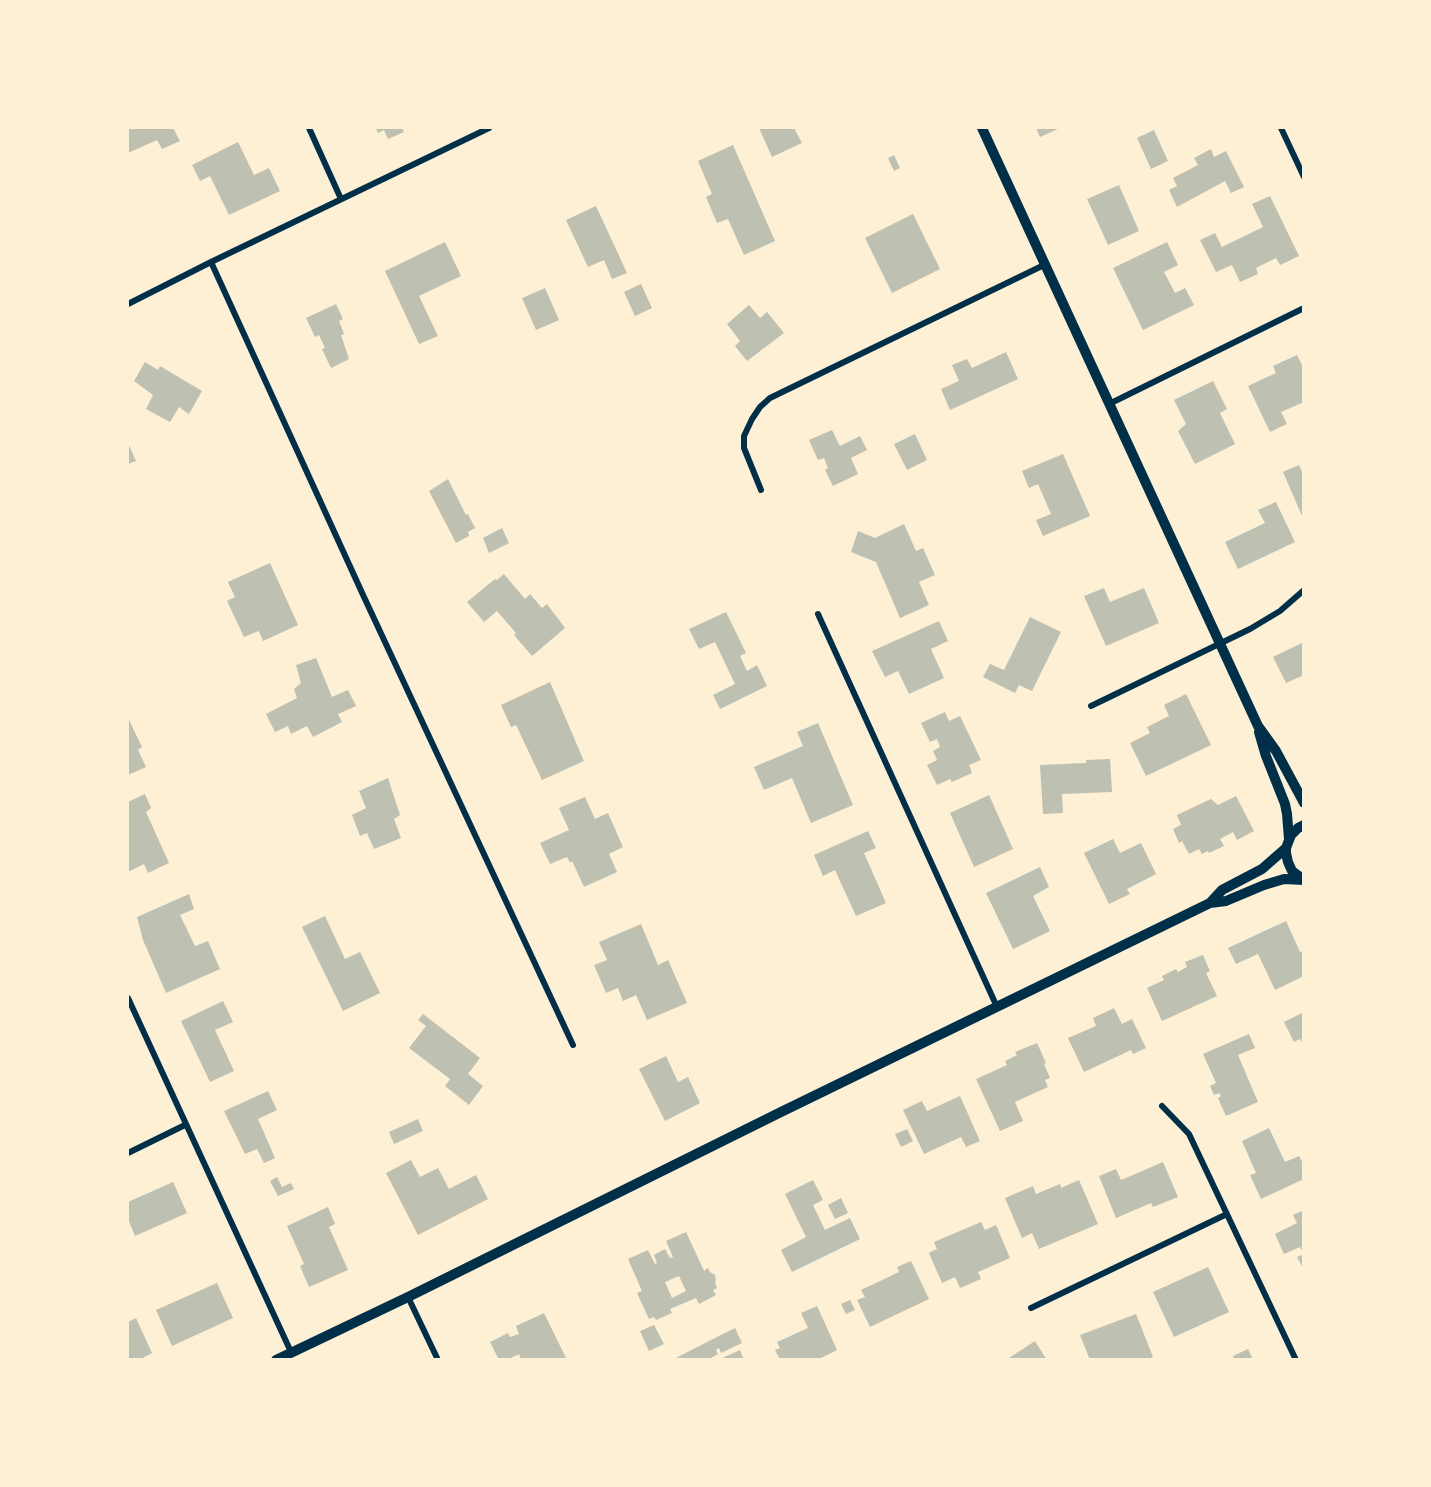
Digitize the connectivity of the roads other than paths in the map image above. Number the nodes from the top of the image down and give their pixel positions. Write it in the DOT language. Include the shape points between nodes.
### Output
graph roads {
  1 [pos="309,128"];
  2 [pos="489,128"];
  3 [pos="982,128"];
  4 [pos="1281,128"];
  5 [pos="1304,177"];
  6 [pos="341,199"];
  7 [pos="211,262"];
  8 [pos="1044,265"];
  9 [pos="128,304"];
  10 [pos="1304,308"];
  11 [pos="1109,404"];
  12 [pos="761,490"];
  13 [pos="1304,590"];
  14 [pos="818,614"];
  15 [pos="1219,644"];
  16 [pos="1092,706"];
  17 [pos="1258,726"];
  18 [pos="1304,803"];
  19 [pos="1304,825"];
  20 [pos="1287,844"];
  21 [pos="1304,880"];
  22 [pos="1210,903"];
  23 [pos="128,998"];
  24 [pos="998,1008"];
  25 [pos="573,1044"];
  26 [pos="1162,1106"];
  27 [pos="185,1125"];
  28 [pos="128,1152"];
  29 [pos="1227,1214"];
  30 [pos="408,1297"];
  31 [pos="1031,1308"];
  32 [pos="291,1352"];
  33 [pos="276,1359"];
  34 [pos="438,1359"];
  35 [pos="1296,1359"];
  1 -- 6 [label="street"];
  2 -- 6 [label="street"];
  3 -- 8 [label="street"];
  4 -- 5 [label="street"];
  6 -- 7 [label="street"];
  7 -- 9 [label="street"];
  7 -- 25 [label="street"];
  8 -- 11 [label="street"];
  8 -- 12 [label="street" via="770,398 760,407 744,436 744,448"];
  10 -- 11 [label="street"];
  11 -- 15 [label="street"];
  13 -- 15 [label="street" via="1280,611"];
  14 -- 24 [label="street"];
  15 -- 16 [label="street"];
  15 -- 17 [label="street"];
  17 -- 18 [label="street"];
  17 -- 20 [label="street" via="1285,804"];
  19 -- 20 [label="street" via="1294,831"];
  20 -- 21 [label="street" via="1290,867"];
  20 -- 22 [label="street" via="1262,869 1222,890"];
  21 -- 22 [label="street" via="1284,879 1226,901"];
  22 -- 24 [label="street"];
  23 -- 27 [label="street"];
  24 -- 30 [label="street"];
  26 -- 29 [label="street" via="1189,1134"];
  27 -- 28 [label="street"];
  27 -- 32 [label="street"];
  29 -- 31 [label="street"];
  29 -- 35 [label="street"];
  30 -- 32 [label="street"];
  30 -- 34 [label="street"];
  32 -- 33 [label="street"];
}
